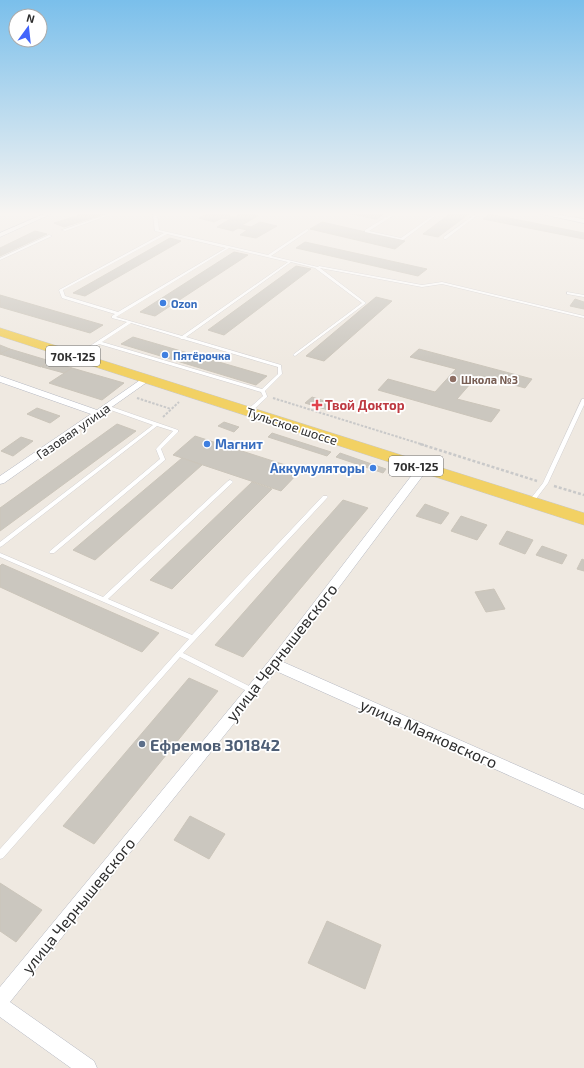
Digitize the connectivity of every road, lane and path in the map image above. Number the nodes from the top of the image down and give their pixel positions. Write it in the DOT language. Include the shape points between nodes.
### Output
graph roads {
  1 [pos="112,263"];
  2 [pos="203,263"];
  3 [pos="288,263"];
  4 [pos="299,263"];
  5 [pos="316,267"];
  6 [pos="568,293"];
  7 [pos="584,296"];
  8 [pos="119,314"];
  9 [pos="584,317"];
  10 [pos="130,322"];
  11 [pos="0,332"];
  12 [pos="182,338"];
  13 [pos="98,342"];
  14 [pos="295,355"];
  15 [pos="75,357"];
  16 [pos="0,379"];
  17 [pos="146,380"];
  18 [pos="264,393"];
  19 [pos="125,394"];
  20 [pos="584,400"];
  21 [pos="107,407"];
  22 [pos="171,409"];
  23 [pos="248,412"];
  24 [pos="97,413"];
  25 [pos="157,424"];
  26 [pos="423,468"];
  27 [pos="0,481"];
  28 [pos="230,482"];
  29 [pos="545,483"];
  30 [pos="584,495"];
  31 [pos="325,497"];
  32 [pos="531,502"];
  33 [pos="584,519"];
  34 [pos="0,545"];
  35 [pos="52,552"];
  36 [pos="0,555"];
  37 [pos="104,600"];
  38 [pos="193,638"];
  39 [pos="179,654"];
  40 [pos="274,664"];
  41 [pos="251,690"];
  42 [pos="584,802"];
  43 [pos="0,855"];
  44 [pos="0,1001"];
  45 [pos="0,1006"];
  46 [pos="87,1068"];
  1 -- 8 [label="lane" via="61,290 63,297"];
  2 -- 8 [label="lane"];
  3 -- 12 [label="lane"];
  4 -- 5 [label="lane"];
  5 -- 9 [label="lane" via="422,286 442,283"];
  5 -- 14 [label="lane" via="364,303"];
  6 -- 7 [label="lane"];
  8 -- 10 [label="lane" via="113,317"];
  10 -- 12 [label="lane"];
  10 -- 13 [label="lane"];
  11 -- 15 [label="main road, Тульское шоссе / 70К-125"];
  12 -- 18 [label="lane" via="280,366 280,374"];
  13 -- 15 [label="lane"];
  13 -- 18 [label="lane"];
  15 -- 17 [label="main road, Тульское шоссе / 70К-125"];
  16 -- 24 [label="street"];
  17 -- 19 [label="street, Газовая улица"];
  17 -- 23 [label="main road, Тульское шоссе / 70К-125"];
  18 -- 23 [label="lane"];
  18 -- 29 [label="path"];
  19 -- 21 [label="street, Газовая улица"];
  19 -- 22 [label="path"];
  20 -- 29 [label="lane"];
  21 -- 24 [label="street, Газовая улица"];
  21 -- 25 [label="lane"];
  23 -- 26 [label="main road, Тульское шоссе / 70К-125"];
  24 -- 27 [label="street, Газовая улица"];
  25 -- 34 [label="lane"];
  25 -- 35 [label="lane" via="176,431 158,449 163,459"];
  26 -- 32 [label="main road, Тульское шоссе / 70К-125"];
  26 -- 40 [label="street, улица Чернышевского"];
  28 -- 37 [label="lane"];
  29 -- 30 [label="path"];
  29 -- 32 [label="lane"];
  31 -- 38 [label="lane"];
  32 -- 33 [label="main road, Тульское шоссе / 70К-125"];
  36 -- 37 [label="lane"];
  37 -- 38 [label="lane"];
  38 -- 39 [label="lane"];
  39 -- 41 [label="lane"];
  39 -- 43 [label="lane"];
  40 -- 41 [label="street, улица Чернышевского"];
  40 -- 42 [label="street, улица Маяковского"];
  41 -- 44 [label="street, улица Чернышевского"];
  45 -- 46 [label="street"];
}
